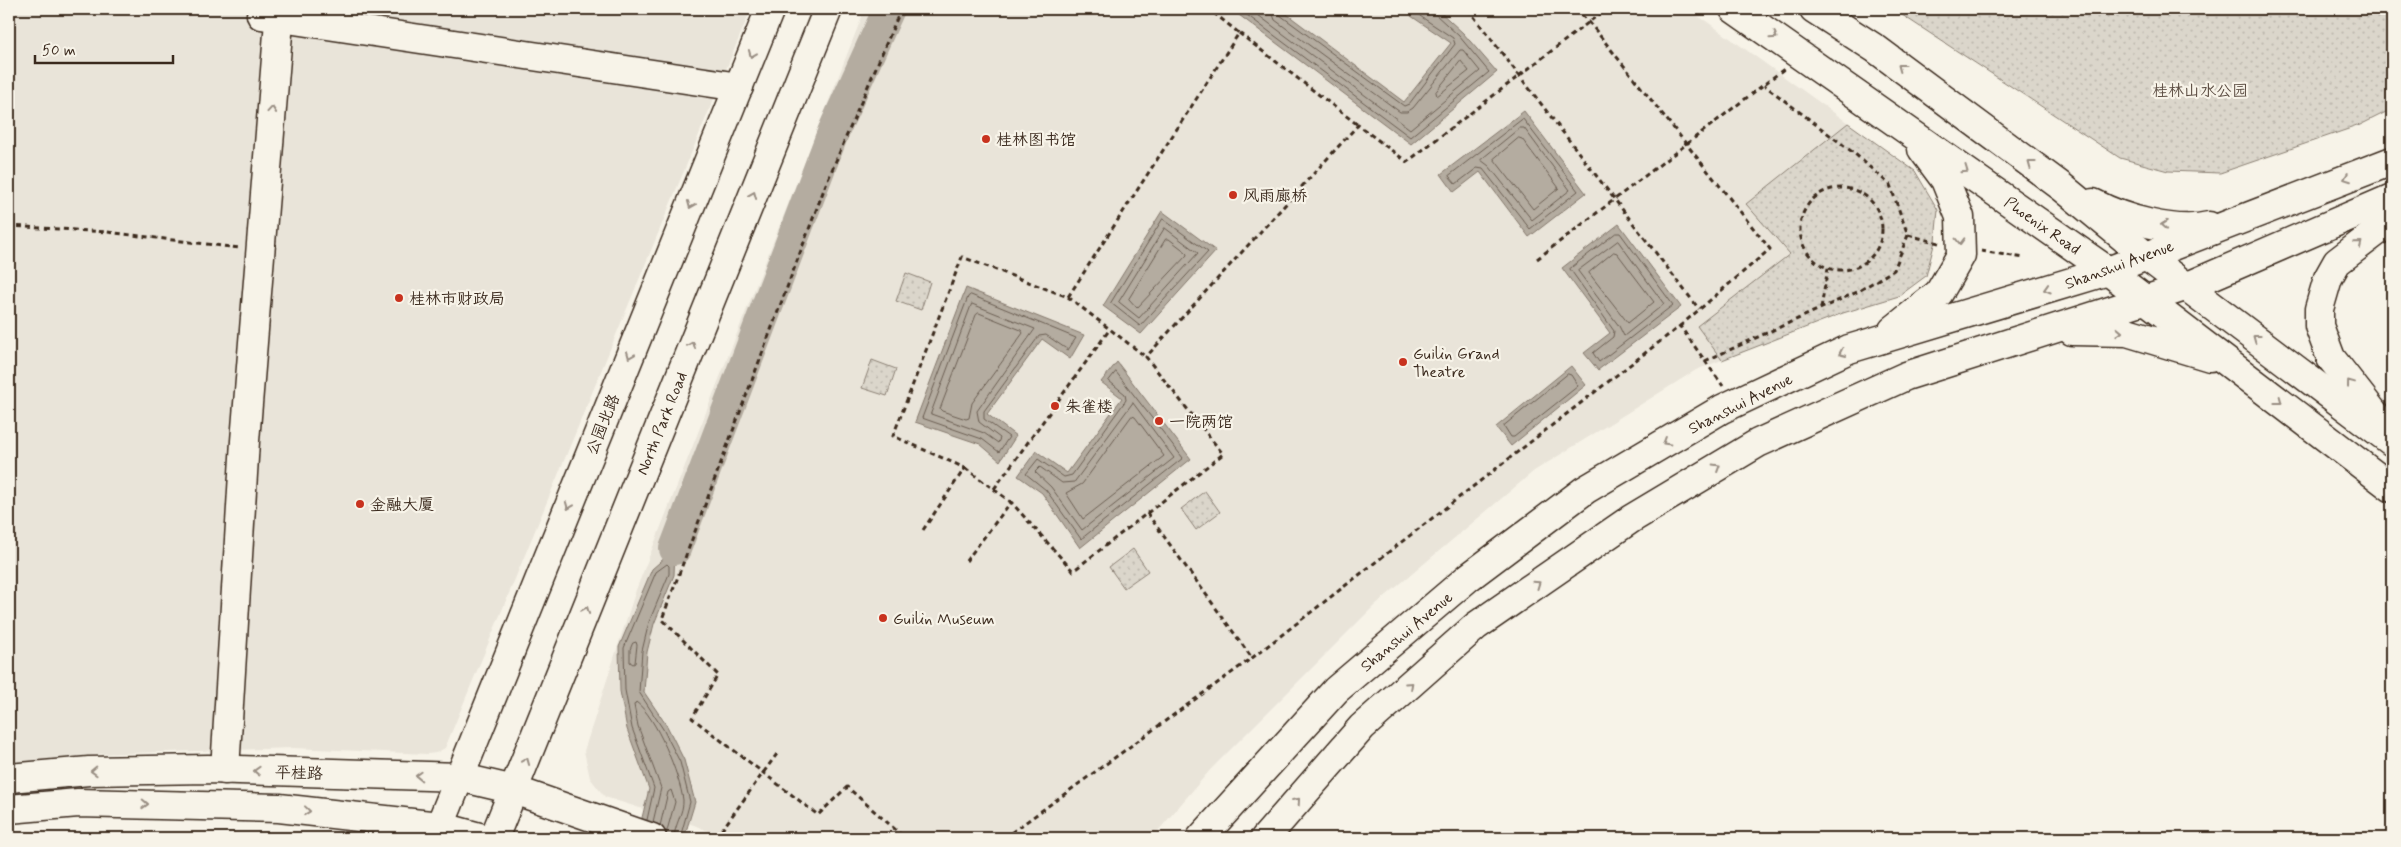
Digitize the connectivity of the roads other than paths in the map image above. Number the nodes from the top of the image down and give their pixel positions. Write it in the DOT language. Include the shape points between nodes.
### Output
graph roads {
  1 [pos="770,9"];
  2 [pos="828,9"];
  3 [pos="1734,9"];
  4 [pos="1814,9"];
  5 [pos="270,18"];
  6 [pos="737,91"];
  7 [pos="1900,124"];
  8 [pos="2392,161"];
  9 [pos="2062,187"];
  10 [pos="2392,198"];
  11 [pos="2247,217"];
  12 [pos="2392,220"];
  13 [pos="2146,256"];
  14 [pos="2108,271"];
  15 [pos="2188,286"];
  16 [pos="2146,300"];
  17 [pos="1881,340"];
  18 [pos="2018,340"];
  19 [pos="2252,381"];
  20 [pos="2392,434"];
  21 [pos="2392,442"];
  22 [pos="2392,488"];
  23 [pos="216,769"];
  24 [pos="459,777"];
  25 [pos="9,778"];
  26 [pos="514,790"];
  27 [pos="9,809"];
  28 [pos="437,832"];
  29 [pos="483,838"];
  30 [pos="494,838"];
  31 [pos="652,838"];
  32 [pos="1201,838"];
  33 [pos="1265,838"];
  1 -- 6 [label="main road, 公园北路, one-way"];
  26 -- 2 [label="main road, North Park Road, one-way"];
  3 -- 7 [label="main road, Phoenix Road, one-way"];
  9 -- 4 [label="main road, one-way" via="1876,49"];
  5 -- 6 [label="main road"];
  23 -- 5 [label="main road, one-way" via="245,441"];
  5 -- 23 [label="main road" via="245,249"];
  6 -- 24 [label="main road, 公园北路, one-way"];
  7 -- 14 [label="main road, Phoenix Road, one-way"];
  7 -- 17 [label="main road, one-way" via="1946,180 1960,217 1961,255 1939,293"];
  8 -- 11 [label="main road, Shanshui Avenue, one-way"];
  11 -- 9 [label="main road, one-way" via="2202,227 2156,225 2105,209"];
  9 -- 13 [label="main road"];
  10 -- 15 [label="main road"];
  11 -- 13 [label="main road, Shanshui Avenue"];
  20 -- 12 [label="main road, one-way" via="2331,358 2319,326 2322,297 2337,262"];
  13 -- 14 [label="main road, Shanshui Avenue"];
  13 -- 15 [label="main road"];
  14 -- 16 [label="main road, Phoenix Road"];
  14 -- 17 [label="main road, Shanshui Avenue, one-way"];
  15 -- 16 [label="main road"];
  21 -- 15 [label="main road, one-way"];
  16 -- 18 [label="main road"];
  16 -- 19 [label="main road, Phoenix Road"];
  17 -- 32 [label="main road, Shanshui Avenue, one-way" via="1849,349 1735,403 1585,490 1469,577 1336,690"];
  18 -- 19 [label="main road, one-way" via="2070,331 2127,332 2214,359"];
  33 -- 18 [label="main road, one-way" via="1362,727 1476,626 1632,519 1758,443 1906,376"];
  19 -- 22 [label="main road, Phoenix Road, one-way"];
  24 -- 23 [label="main road, 平桂路, one-way"];
  23 -- 25 [label="main road, 平桂路, one-way" via="89,771"];
  24 -- 26 [label="main road, 平桂路"];
  24 -- 28 [label="main road, 公园北路"];
  26 -- 30 [label="main road, North Park Road"];
  26 -- 31 [label="main road, 平桂路"];
  27 -- 28 [label="main road, one-way" via="78,802 279,808"];
  28 -- 29 [label="main road"];
}
